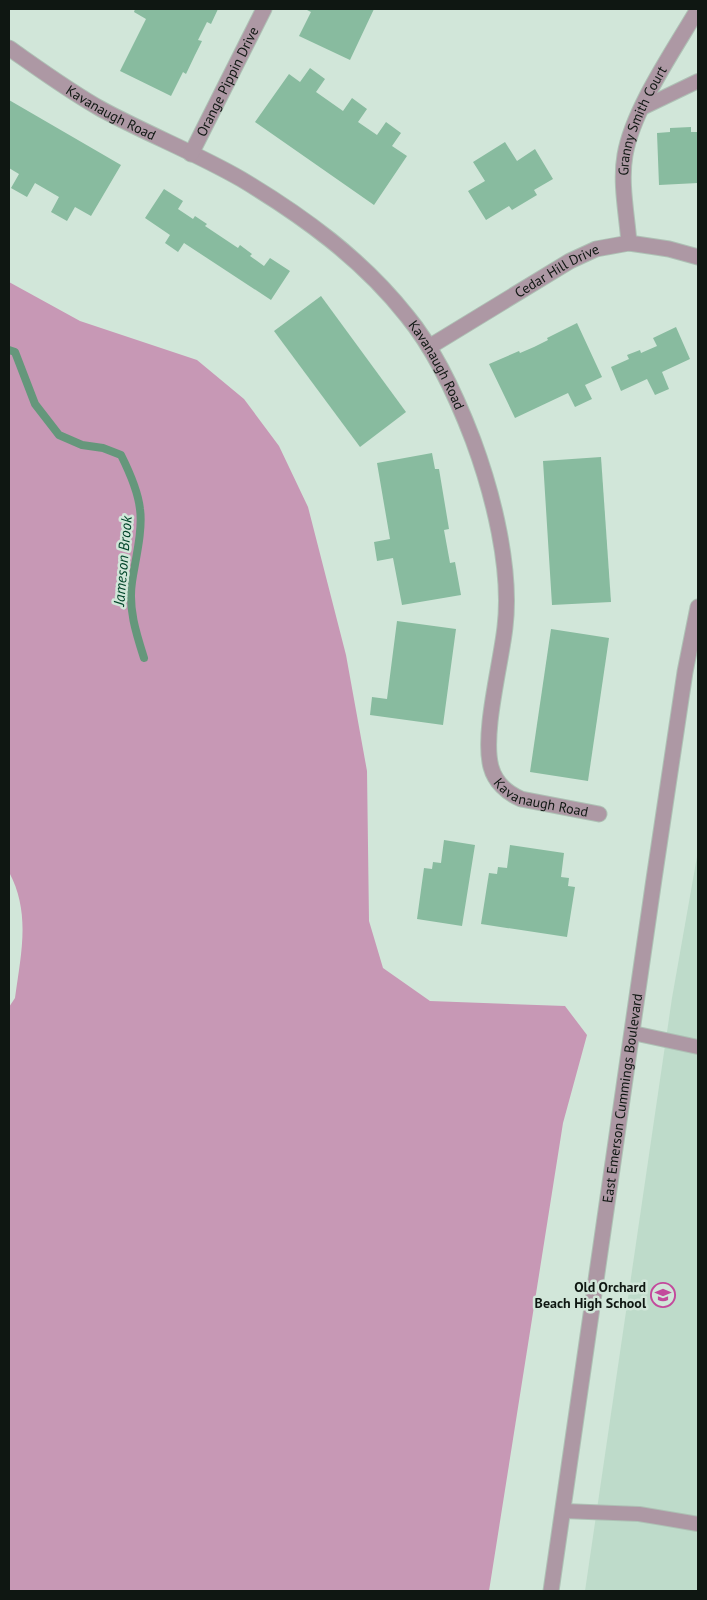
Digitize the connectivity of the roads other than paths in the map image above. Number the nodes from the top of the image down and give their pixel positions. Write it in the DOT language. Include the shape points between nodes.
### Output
graph roads {
  1 [pos="264,9"];
  2 [pos="698,9"];
  3 [pos="9,48"];
  4 [pos="698,81"];
  5 [pos="642,108"];
  6 [pos="191,154"];
  7 [pos="629,243"];
  8 [pos="698,257"];
  9 [pos="429,347"];
  10 [pos="698,607"];
  11 [pos="599,814"];
  12 [pos="633,1033"];
  13 [pos="698,1047"];
  14 [pos="564,1511"];
  15 [pos="698,1524"];
  16 [pos="551,1591"];
  1 -- 6 [label="street, Orange Pippin Drive"];
  2 -- 5 [label="street, Granny Smith Court"];
  3 -- 6 [label="street, Kavanaugh Road" via="103,110"];
  4 -- 5 [label="lane"];
  5 -- 7 [label="street, Granny Smith Court" via="625,156"];
  6 -- 9 [label="street, Kavanaugh Road" via="240,179 332,240 390,295"];
  7 -- 8 [label="street, Cedar Hill Drive"];
  7 -- 9 [label="street, Cedar Hill Drive" via="596,248 570,261"];
  9 -- 11 [label="street, Kavanaugh Road" via="473,440 494,513 503,564 506,625 490,732 491,768 502,786 521,799"];
  10 -- 12 [label="street, East Emerson Cummings Boulevard" via="663,816"];
  12 -- 13 [label="lane"];
  12 -- 14 [label="street, East Emerson Cummings Boulevard"];
  14 -- 15 [label="lane" via="639,1514"];
  14 -- 16 [label="street, East Emerson Cummings Boulevard"];
}
